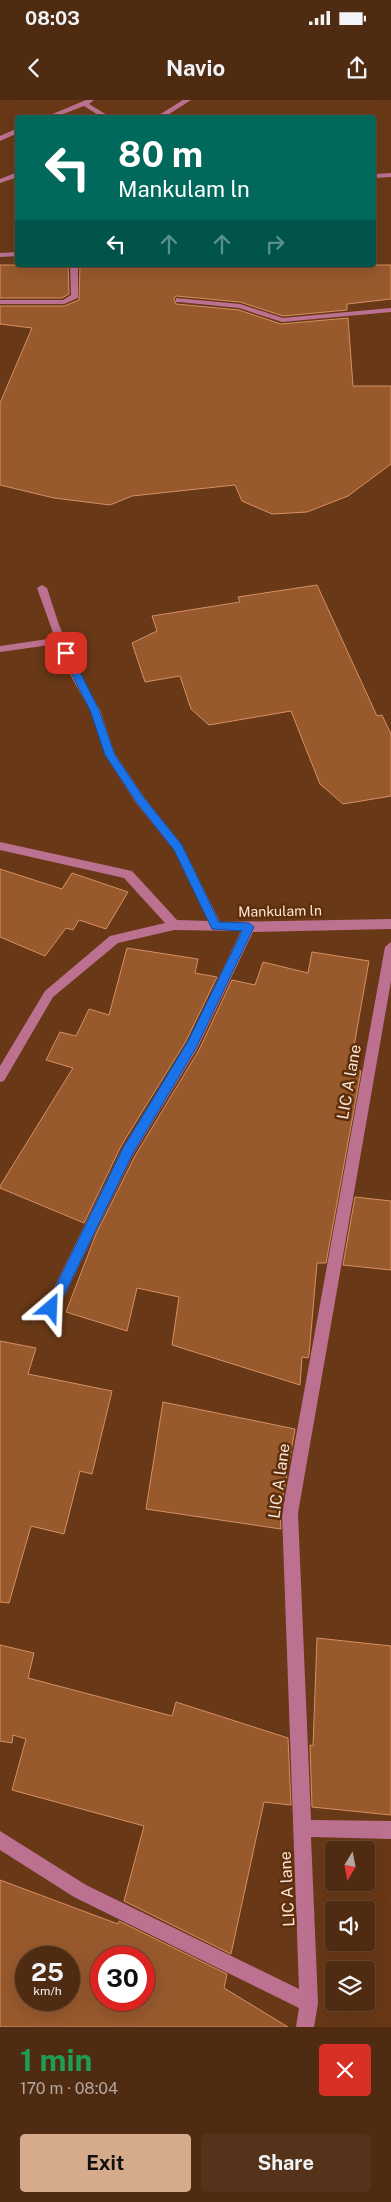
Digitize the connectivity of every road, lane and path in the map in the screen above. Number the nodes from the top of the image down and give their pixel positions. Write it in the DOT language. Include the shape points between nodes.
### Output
graph roads {
  1 [pos="188,100"];
  2 [pos="88,102"];
  3 [pos="54,115"];
  4 [pos="106,115"];
  5 [pos="162,115"];
  6 [pos="15,132"];
  7 [pos="0,139"];
  8 [pos="15,175"];
  9 [pos="391,175"];
  10 [pos="376,176"];
  11 [pos="0,181"];
  12 [pos="15,254"];
  13 [pos="0,255"];
  14 [pos="74,267"];
  15 [pos="179,300"];
  16 [pos="0,302"];
  17 [pos="391,310"];
  18 [pos="42,588"];
  19 [pos="60,640"];
  20 [pos="0,649"];
  21 [pos="0,846"];
  22 [pos="391,924"];
  23 [pos="174,925"];
  24 [pos="216,926"];
  25 [pos="249,927"];
  26 [pos="391,947"];
  27 [pos="0,1077"];
  28 [pos="51,1308"];
  29 [pos="302,1828"];
  30 [pos="391,1830"];
  31 [pos="0,1840"];
  32 [pos="309,2003"];
  33 [pos="305,2027"];
  1 -- 5 [label="street"];
  2 -- 3 [label="street"];
  2 -- 4 [label="street"];
  6 -- 7 [label="street"];
  8 -- 11 [label="street"];
  9 -- 10 [label="street"];
  12 -- 13 [label="street"];
  14 -- 16 [label="street" via="75,296 64,302"];
  15 -- 17 [label="street" via="240,306 282,320"];
  18 -- 19 [label="street"];
  19 -- 20 [label="street"];
  19 -- 24 [label="street" via="95,710 110,755 178,848"];
  21 -- 23 [label="street" via="128,874"];
  22 -- 25 [label="street, Mankulam ln"];
  23 -- 24 [label="street, Mankulam ln"];
  23 -- 27 [label="street, Mankulam ln" via="114,939 49,994"];
  24 -- 25 [label="street, Mankulam ln"];
  25 -- 28 [label="street" via="192,1044 128,1151"];
  26 -- 29 [label="street, LIC A lane" via="290,1513"];
  29 -- 30 [label="street"];
  29 -- 32 [label="street, LIC A lane"];
  31 -- 32 [label="street" via="80,1892"];
  32 -- 33 [label="street, LIC A lane"];
}
